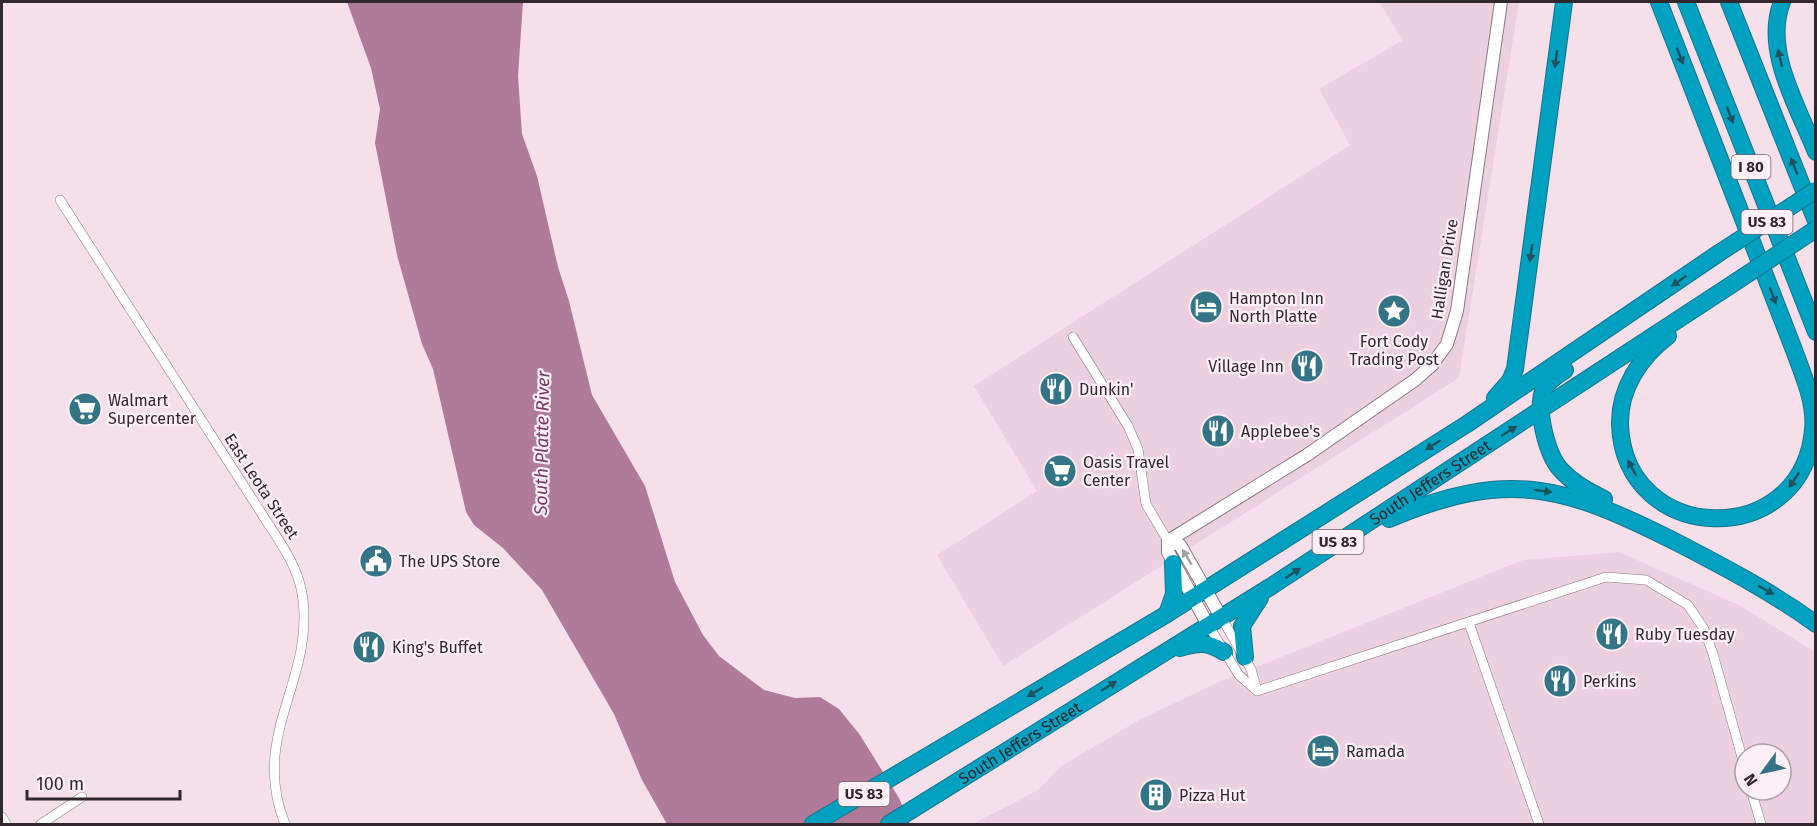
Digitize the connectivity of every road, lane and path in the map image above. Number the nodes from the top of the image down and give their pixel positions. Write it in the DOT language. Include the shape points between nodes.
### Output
graph roads {
  1 [pos="1501,2"];
  2 [pos="1564,2"];
  3 [pos="1659,2"];
  4 [pos="1686,2"];
  5 [pos="1729,2"];
  6 [pos="1782,2"];
  7 [pos="1815,152"];
  8 [pos="1815,190"];
  9 [pos="60,200"];
  10 [pos="1815,221"];
  11 [pos="1815,229"];
  12 [pos="1737,281"];
  13 [pos="1639,309"];
  14 [pos="1815,332"];
  15 [pos="1073,337"];
  16 [pos="1542,410"];
  17 [pos="1467,424"];
  18 [pos="1346,537"];
  19 [pos="1168,541"];
  20 [pos="1714,562"];
  21 [pos="1173,563"];
  22 [pos="1270,587"];
  23 [pos="1201,593"];
  24 [pos="1167,614"];
  25 [pos="1215,621"];
  26 [pos="1469,623"];
  27 [pos="1815,624"];
  28 [pos="1224,652"];
  29 [pos="1159,655"];
  30 [pos="1245,657"];
  31 [pos="1257,691"];
  32 [pos="1737,742"];
  33 [pos="82,797"];
  34 [pos="1754,802"];
  35 [pos="2,817"];
  36 [pos="6,825"];
  37 [pos="41,825"];
  38 [pos="285,825"];
  39 [pos="813,825"];
  40 [pos="889,825"];
  41 [pos="1539,825"];
  42 [pos="1761,825"];
  1 -- 19 [label="street, Halligan Drive" via="1457,311 1447,344 1432,365 1387,403"];
  2 -- 17 [label="highway, one-way" via="1515,369 1506,387"];
  3 -- 12 [label="highway, one-way" via="1798,360 1814,428 1804,462 1776,501 1747,515 1700,519 1671,509 1642,484 1621,443 1620,417 1629,381 1657,344"];
  4 -- 14 [label="highway, I 80, one-way"];
  10 -- 5 [label="highway, I 80, one-way"];
  7 -- 6 [label="highway, one-way" via="1776,40 1776,19"];
  8 -- 13 [label="highway, South Jeffers Street / US 83, one-way, bridge"];
  9 -- 38 [label="street, East Leota Street" via="270,525 296,572 303,599 303,632 273,759 275,792"];
  11 -- 12 [label="highway, South Jeffers Street / US 83, bridge"];
  12 -- 16 [label="highway, South Jeffers Street / US 83"];
  13 -- 16 [label="highway" via="1616,333 1546,385"];
  13 -- 17 [label="highway, South Jeffers Street / US 83"];
  15 -- 19 [label="street" via="1128,426 1138,449 1146,504"];
  18 -- 16 [label="highway, South Jeffers Street / US 83, one-way"];
  16 -- 20 [label="highway" via="1549,448 1557,466 1570,479"];
  17 -- 23 [label="highway, South Jeffers Street / US 83, one-way"];
  18 -- 20 [label="highway, one-way" via="1450,496 1529,489 1601,506"];
  22 -- 18 [label="highway, South Jeffers Street / US 83, one-way"];
  19 -- 21 [label="street"];
  23 -- 19 [label="street, one-way" via="1180,545"];
  20 -- 27 [label="highway, one-way" via="1773,594"];
  21 -- 23 [label="street"];
  21 -- 24 [label="highway" via="1174,594"];
  22 -- 25 [label="highway, South Jeffers Street / US 83"];
  22 -- 30 [label="highway" via="1242,626"];
  23 -- 24 [label="highway, South Jeffers Street / US 83"];
  23 -- 25 [label="street"];
  24 -- 39 [label="highway, South Jeffers Street / US 83, one-way"];
  25 -- 28 [label="street"];
  25 -- 29 [label="highway, South Jeffers Street / US 83"];
  25 -- 30 [label="street"];
  26 -- 31 [label="street"];
  26 -- 32 [label="street" via="1606,577 1646,580 1688,604 1704,629"];
  26 -- 41 [label="street"];
  28 -- 29 [label="highway" via="1197,642"];
  28 -- 31 [label="street" via="1239,675"];
  40 -- 29 [label="highway, South Jeffers Street / US 83, one-way"];
  30 -- 31 [label="street"];
  33 -- 37 [label="street"];
  34 -- 42 [label="street"];
  35 -- 36 [label="street"];
}
